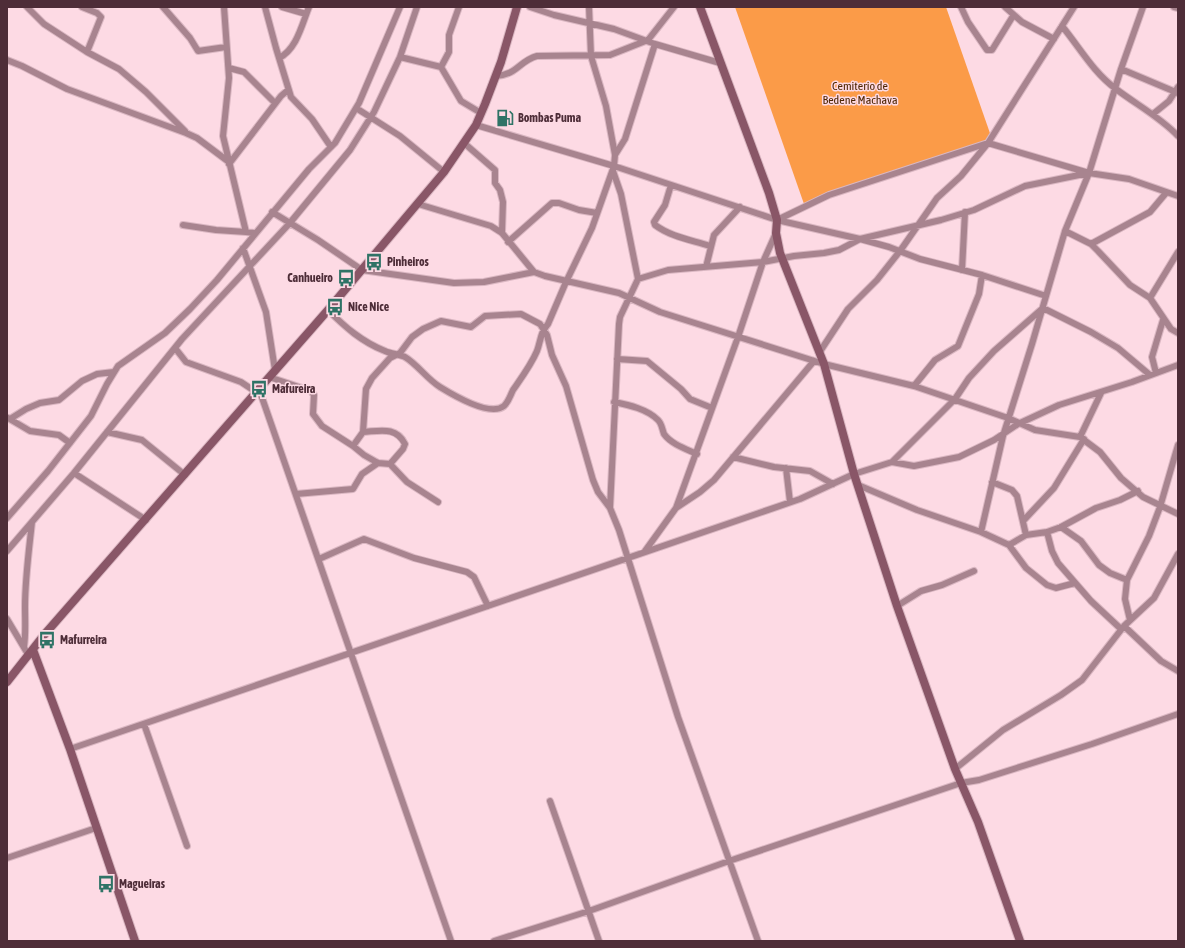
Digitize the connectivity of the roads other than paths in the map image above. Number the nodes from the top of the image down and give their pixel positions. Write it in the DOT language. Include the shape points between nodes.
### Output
graph roads {
  1 [pos="27,7"];
  2 [pos="82,7"];
  3 [pos="163,7"];
  4 [pos="224,7"];
  5 [pos="265,7"];
  6 [pos="282,7"];
  7 [pos="309,7"];
  8 [pos="400,7"];
  9 [pos="418,7"];
  10 [pos="458,7"];
  11 [pos="516,7"];
  12 [pos="530,7"];
  13 [pos="589,7"];
  14 [pos="674,7"];
  15 [pos="700,7"];
  16 [pos="961,7"];
  17 [pos="1005,7"];
  18 [pos="1074,7"];
  19 [pos="1143,7"];
  20 [pos="1174,7"];
  21 [pos="1178,8"];
  22 [pos="306,14"];
  23 [pos="1014,16"];
  24 [pos="590,24"];
  25 [pos="1062,26"];
  26 [pos="1054,39"];
  27 [pos="648,40"];
  28 [pos="654,44"];
  29 [pos="226,48"];
  30 [pos="87,52"];
  31 [pos="591,56"];
  32 [pos="400,57"];
  33 [pos="279,58"];
  34 [pos="7,60"];
  35 [pos="720,63"];
  36 [pos="441,67"];
  37 [pos="229,68"];
  38 [pos="1121,69"];
  39 [pos="496,76"];
  40 [pos="288,90"];
  41 [pos="1116,90"];
  42 [pos="1177,91"];
  43 [pos="275,103"];
  44 [pos="356,108"];
  45 [pos="481,113"];
  46 [pos="1153,114"];
  47 [pos="372,116"];
  48 [pos="476,125"];
  49 [pos="186,133"];
  50 [pos="1178,136"];
  51 [pos="464,143"];
  52 [pos="988,143"];
  53 [pos="331,147"];
  54 [pos="614,155"];
  55 [pos="229,163"];
  56 [pos="613,168"];
  57 [pos="444,172"];
  58 [pos="1089,173"];
  59 [pos="671,185"];
  60 [pos="1166,193"];
  61 [pos="1178,196"];
  62 [pos="418,204"];
  63 [pos="740,207"];
  64 [pos="272,212"];
  65 [pos="965,212"];
  66 [pos="597,213"];
  67 [pos="777,220"];
  68 [pos="289,224"];
  69 [pos="918,224"];
  70 [pos="183,225"];
  71 [pos="1065,231"];
  72 [pos="246,232"];
  73 [pos="254,233"];
  74 [pos="502,233"];
  75 [pos="776,233"];
  76 [pos="860,239"];
  77 [pos="508,242"];
  78 [pos="1090,244"];
  79 [pos="710,246"];
  80 [pos="243,248"];
  81 [pos="900,251"];
  82 [pos="1178,252"];
  83 [pos="782,258"];
  84 [pos="763,262"];
  85 [pos="250,266"];
  86 [pos="706,266"];
  87 [pos="362,270"];
  88 [pos="962,270"];
  89 [pos="534,272"];
  90 [pos="982,275"];
  91 [pos="638,279"];
  92 [pos="566,282"];
  93 [pos="630,296"];
  94 [pos="1046,296"];
  95 [pos="1150,298"];
  96 [pos="1043,308"];
  97 [pos="328,310"];
  98 [pos="1164,320"];
  99 [pos="543,328"];
  100 [pos="1178,333"];
  101 [pos="738,337"];
  102 [pos="175,348"];
  103 [pos="820,353"];
  104 [pos="396,355"];
  105 [pos="617,359"];
  106 [pos="814,361"];
  107 [pos="824,364"];
  108 [pos="1178,364"];
  109 [pos="114,372"];
  110 [pos="272,373"];
  111 [pos="1153,374"];
  112 [pos="914,386"];
  113 [pos="257,390"];
  114 [pos="1101,393"];
  115 [pos="955,399"];
  116 [pos="614,402"];
  117 [pos="712,408"];
  118 [pos="9,418"];
  119 [pos="1008,418"];
  120 [pos="1018,424"];
  121 [pos="108,432"];
  122 [pos="363,432"];
  123 [pos="1003,436"];
  124 [pos="1082,438"];
  125 [pos="70,443"];
  126 [pos="1178,445"];
  127 [pos="353,446"];
  128 [pos="697,454"];
  129 [pos="733,457"];
  130 [pos="892,462"];
  131 [pos="378,463"];
  132 [pos="390,464"];
  133 [pos="786,468"];
  134 [pos="74,473"];
  135 [pos="854,474"];
  136 [pos="185,475"];
  137 [pos="992,482"];
  138 [pos="834,484"];
  139 [pos="858,485"];
  140 [pos="1138,491"];
  141 [pos="296,494"];
  142 [pos="438,502"];
  143 [pos="790,502"];
  144 [pos="1160,507"];
  145 [pos="610,508"];
  146 [pos="676,508"];
  147 [pos="1178,514"];
  148 [pos="7,518"];
  149 [pos="146,520"];
  150 [pos="1024,520"];
  151 [pos="32,522"];
  152 [pos="1061,527"];
  153 [pos="981,532"];
  154 [pos="1047,532"];
  155 [pos="1026,535"];
  156 [pos="1009,545"];
  157 [pos="7,551"];
  158 [pos="645,551"];
  159 [pos="1178,554"];
  160 [pos="627,557"];
  161 [pos="318,559"];
  162 [pos="974,571"];
  163 [pos="1128,580"];
  164 [pos="1075,583"];
  165 [pos="488,606"];
  166 [pos="897,606"];
  167 [pos="7,619"];
  168 [pos="1130,620"];
  169 [pos="1122,628"];
  170 [pos="24,647"];
  171 [pos="31,653"];
  172 [pos="352,653"];
  173 [pos="1178,671"];
  174 [pos="7,682"];
  175 [pos="1178,714"];
  176 [pos="144,724"];
  177 [pos="70,749"];
  178 [pos="955,769"];
  179 [pos="961,783"];
  180 [pos="550,801"];
  181 [pos="96,828"];
  182 [pos="187,846"];
  183 [pos="7,858"];
  184 [pos="729,861"];
  185 [pos="589,911"];
  186 [pos="135,941"];
  187 [pos="451,941"];
  188 [pos="494,941"];
  189 [pos="599,941"];
  190 [pos="758,941"];
  191 [pos="1020,941"];
  1 -- 30 [label="street" via="44,24"];
  2 -- 30 [label="street" via="101,17"];
  3 -- 29 [label="street" via="184,30 198,51"];
  4 -- 29 [label="street"];
  5 -- 33 [label="street"];
  6 -- 22 [label="street"];
  7 -- 22 [label="street"];
  8 -- 44 [label="street"];
  9 -- 32 [label="street"];
  10 -- 36 [label="street" via="449,35 449,52"];
  11 -- 39 [label="main road"];
  12 -- 24 [label="street"];
  13 -- 24 [label="street"];
  14 -- 27 [label="street"];
  15 -- 35 [label="main road"];
  16 -- 23 [label="street" via="968,22 989,51"];
  17 -- 23 [label="street"];
  18 -- 25 [label="street"];
  19 -- 38 [label="street"];
  20 -- 21 [label="street"];
  22 -- 33 [label="street" via="294,45"];
  23 -- 26 [label="street"];
  24 -- 27 [label="street"];
  24 -- 31 [label="street"];
  25 -- 26 [label="street"];
  25 -- 41 [label="street" via="1097,73"];
  26 -- 52 [label="street"];
  27 -- 28 [label="street"];
  27 -- 31 [label="street" via="610,55"];
  28 -- 35 [label="street"];
  28 -- 54 [label="street" via="625,139"];
  29 -- 37 [label="street"];
  30 -- 49 [label="street" via="119,69 152,97"];
  31 -- 39 [label="street" via="537,56 528,58 510,74"];
  31 -- 54 [label="street" via="606,106"];
  32 -- 36 [label="street"];
  32 -- 47 [label="street"];
  33 -- 40 [label="street"];
  34 -- 49 [label="street" via="67,89"];
  35 -- 67 [label="main road"];
  36 -- 45 [label="street" via="457,97 466,106"];
  37 -- 43 [label="street" via="244,72"];
  37 -- 55 [label="street" via="222,136"];
  38 -- 41 [label="street"];
  38 -- 42 [label="street"];
  39 -- 45 [label="main road"];
  40 -- 43 [label="street"];
  40 -- 53 [label="street"];
  41 -- 46 [label="street"];
  41 -- 58 [label="street"];
  42 -- 46 [label="street"];
  43 -- 55 [label="street"];
  44 -- 47 [label="street"];
  44 -- 53 [label="street" via="347,126"];
  45 -- 48 [label="main road"];
  46 -- 50 [label="street"];
  47 -- 57 [label="street"];
  47 -- 68 [label="street" via="350,150"];
  48 -- 51 [label="main road"];
  48 -- 56 [label="street"];
  49 -- 55 [label="street" via="197,138"];
  51 -- 57 [label="main road"];
  51 -- 74 [label="street" via="495,170 495,183 503,202"];
  52 -- 58 [label="street"];
  52 -- 67 [label="street" via="829,195"];
  52 -- 69 [label="street"];
  53 -- 64 [label="street"];
  54 -- 56 [label="street"];
  55 -- 72 [label="street"];
  56 -- 59 [label="street"];
  56 -- 66 [label="street"];
  56 -- 91 [label="street"];
  57 -- 62 [label="main road"];
  58 -- 60 [label="street" via="1128,179"];
  58 -- 65 [label="street" via="1025,186"];
  58 -- 71 [label="street"];
  59 -- 63 [label="street"];
  59 -- 79 [label="street" via="665,205 654,222 655,225 674,236"];
  60 -- 61 [label="street"];
  60 -- 78 [label="street" via="1150,212"];
  62 -- 74 [label="street" via="491,226"];
  62 -- 87 [label="main road"];
  63 -- 67 [label="street"];
  63 -- 79 [label="street" via="714,235"];
  64 -- 68 [label="street"];
  64 -- 73 [label="street"];
  65 -- 69 [label="street"];
  65 -- 88 [label="street"];
  66 -- 77 [label="street" via="552,203"];
  66 -- 92 [label="street"];
  67 -- 75 [label="main road"];
  67 -- 76 [label="street"];
  68 -- 85 [label="street"];
  68 -- 87 [label="street"];
  69 -- 76 [label="street"];
  69 -- 81 [label="street"];
  70 -- 72 [label="street"];
  71 -- 78 [label="street"];
  71 -- 94 [label="street"];
  72 -- 73 [label="street"];
  73 -- 80 [label="street"];
  74 -- 77 [label="street"];
  75 -- 83 [label="main road"];
  75 -- 84 [label="street"];
  76 -- 81 [label="street"];
  76 -- 83 [label="street" via="839,250"];
  77 -- 89 [label="street"];
  78 -- 95 [label="street" via="1130,285"];
  79 -- 86 [label="street"];
  80 -- 85 [label="street"];
  80 -- 109 [label="street" via="190,309 165,333 118,366"];
  81 -- 88 [label="street"];
  81 -- 103 [label="street" via="877,280 848,309"];
  82 -- 95 [label="street"];
  83 -- 84 [label="street"];
  83 -- 103 [label="main road"];
  84 -- 86 [label="street"];
  84 -- 101 [label="street"];
  85 -- 102 [label="street"];
  85 -- 110 [label="street" via="266,312"];
  86 -- 91 [label="street" via="668,270"];
  87 -- 89 [label="street" via="454,283 484,282"];
  87 -- 97 [label="main road"];
  88 -- 90 [label="street"];
  89 -- 92 [label="street"];
  90 -- 94 [label="street"];
  90 -- 112 [label="street" via="979,294 958,346 939,356"];
  91 -- 93 [label="street"];
  92 -- 93 [label="street"];
  92 -- 99 [label="street" via="548,324"];
  93 -- 101 [label="street" via="660,312"];
  93 -- 105 [label="street" via="620,318"];
  94 -- 96 [label="street"];
  95 -- 98 [label="street"];
  96 -- 111 [label="street" via="1118,348"];
  96 -- 115 [label="street" via="994,351 969,378"];
  96 -- 119 [label="street"];
  97 -- 104 [label="street" via="345,328"];
  97 -- 110 [label="main road"];
  98 -- 100 [label="street"];
  98 -- 111 [label="street" via="1152,357"];
  99 -- 104 [label="street" via="521,314 485,316 471,327 441,321 412,337"];
  99 -- 104 [label="street" via="535,355 508,401 502,407 492,410 475,405 439,386 412,362"];
  99 -- 145 [label="street" via="566,386 593,480"];
  101 -- 106 [label="street"];
  101 -- 117 [label="street"];
  102 -- 113 [label="street" via="186,362"];
  102 -- 121 [label="street"];
  103 -- 107 [label="main road"];
  104 -- 122 [label="street" via="385,363 366,389"];
  105 -- 116 [label="street"];
  105 -- 117 [label="street" via="647,362 682,389 690,399"];
  106 -- 107 [label="street"];
  106 -- 129 [label="street"];
  107 -- 112 [label="street"];
  107 -- 135 [label="main road"];
  108 -- 111 [label="street"];
  109 -- 118 [label="street" via="97,374 82,381 59,400 40,403"];
  109 -- 125 [label="street" via="91,416"];
  110 -- 113 [label="main road"];
  110 -- 127 [label="street" via="311,391 314,395 313,414 317,421 325,429"];
  111 -- 114 [label="street"];
  112 -- 115 [label="street"];
  113 -- 136 [label="main road"];
  113 -- 141 [label="street"];
  114 -- 120 [label="street" via="1059,405"];
  114 -- 124 [label="street"];
  115 -- 119 [label="street"];
  115 -- 130 [label="street"];
  116 -- 128 [label="street" via="638,408 659,420 666,436"];
  116 -- 145 [label="street"];
  117 -- 128 [label="street"];
  118 -- 125 [label="street" via="30,431 60,435"];
  119 -- 120 [label="street"];
  119 -- 123 [label="street"];
  120 -- 123 [label="street"];
  120 -- 124 [label="street"];
  121 -- 134 [label="street"];
  121 -- 136 [label="street" via="142,440"];
  122 -- 127 [label="street"];
  122 -- 132 [label="street" via="388,430 398,434 405,444"];
  123 -- 130 [label="street" via="959,457 914,466"];
  123 -- 137 [label="street"];
  124 -- 140 [label="street" via="1100,452 1121,478"];
  124 -- 150 [label="street" via="1054,488"];
  125 -- 148 [label="street"];
  126 -- 144 [label="street"];
  127 -- 131 [label="street"];
  128 -- 146 [label="street"];
  129 -- 133 [label="street"];
  129 -- 146 [label="street" via="700,492"];
  130 -- 135 [label="street"];
  131 -- 132 [label="street"];
  131 -- 141 [label="street" via="359,477 353,489"];
  132 -- 142 [label="street" via="407,482"];
  133 -- 138 [label="street" via="810,471"];
  133 -- 143 [label="street"];
  134 -- 149 [label="street"];
  134 -- 151 [label="street"];
  135 -- 138 [label="street"];
  135 -- 139 [label="main road"];
  136 -- 149 [label="main road"];
  137 -- 150 [label="street" via="1015,492"];
  137 -- 153 [label="street"];
  138 -- 143 [label="street"];
  139 -- 153 [label="street" via="917,510"];
  139 -- 166 [label="main road"];
  140 -- 144 [label="street" via="1148,501"];
  140 -- 152 [label="street" via="1096,508"];
  141 -- 161 [label="street"];
  143 -- 158 [label="street"];
  144 -- 147 [label="street"];
  144 -- 163 [label="street"];
  145 -- 160 [label="street"];
  146 -- 158 [label="street"];
  149 -- 171 [label="main road"];
  150 -- 155 [label="street"];
  151 -- 157 [label="street"];
  151 -- 170 [label="street" via="27,567"];
  152 -- 154 [label="street"];
  152 -- 163 [label="street" via="1081,541 1099,565 1110,573"];
  153 -- 156 [label="street"];
  154 -- 155 [label="street"];
  154 -- 164 [label="street" via="1058,563"];
  155 -- 156 [label="street"];
  156 -- 164 [label="street" via="1026,568 1047,585 1056,588"];
  158 -- 160 [label="street"];
  159 -- 168 [label="street" via="1154,598"];
  160 -- 165 [label="street"];
  160 -- 184 [label="street" via="678,717"];
  161 -- 165 [label="street" via="364,539 414,558 467,572 474,577"];
  161 -- 172 [label="street"];
  162 -- 166 [label="street" via="921,591"];
  163 -- 168 [label="street" via="1125,599"];
  164 -- 169 [label="street"];
  165 -- 172 [label="street"];
  166 -- 178 [label="main road"];
  167 -- 170 [label="street"];
  168 -- 169 [label="street"];
  169 -- 173 [label="street" via="1161,661"];
  169 -- 178 [label="street" via="1082,680 1003,730"];
  170 -- 171 [label="street"];
  171 -- 174 [label="main road"];
  171 -- 177 [label="main road"];
  172 -- 176 [label="street"];
  172 -- 187 [label="street"];
  175 -- 179 [label="street" via="979,780"];
  176 -- 177 [label="street"];
  176 -- 182 [label="street"];
  177 -- 181 [label="main road"];
  178 -- 179 [label="main road"];
  179 -- 184 [label="street"];
  179 -- 191 [label="main road" via="978,822"];
  180 -- 185 [label="street"];
  181 -- 183 [label="street"];
  181 -- 186 [label="main road"];
  184 -- 185 [label="street"];
  184 -- 190 [label="street"];
  185 -- 188 [label="street"];
  185 -- 189 [label="street"];
}
